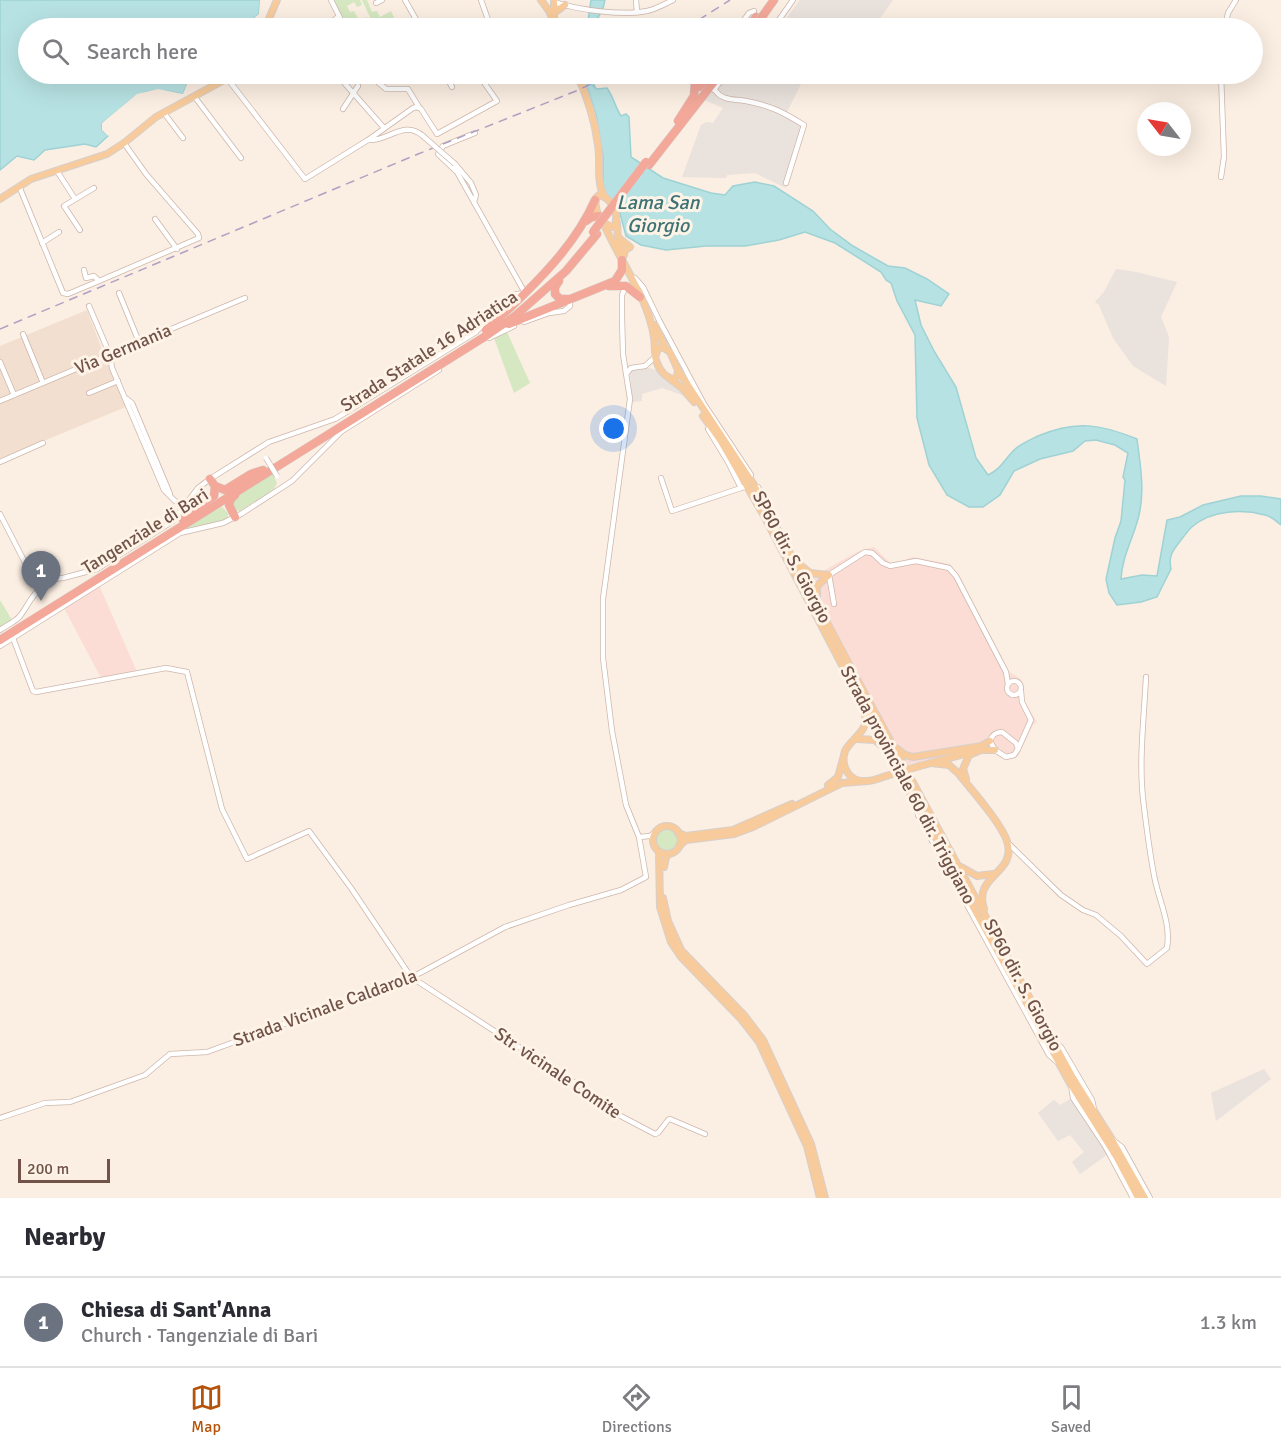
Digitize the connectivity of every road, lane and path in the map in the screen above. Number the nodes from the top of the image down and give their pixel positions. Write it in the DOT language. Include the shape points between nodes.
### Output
graph roads {
  1 [pos="277,0"];
  2 [pos="331,0"];
  3 [pos="382,0"];
  4 [pos="405,0"];
  5 [pos="481,0"];
  6 [pos="541,0"];
  7 [pos="636,0"];
  8 [pos="673,0"];
  9 [pos="769,0"];
  10 [pos="774,0"];
  11 [pos="793,0"];
  12 [pos="1236,0"];
  13 [pos="552,1"];
  14 [pos="376,3"];
  15 [pos="565,5"];
  16 [pos="551,12"];
  17 [pos="638,12"];
  18 [pos="760,15"];
  19 [pos="339,16"];
  20 [pos="271,18"];
  21 [pos="336,18"];
  22 [pos="415,18"];
  23 [pos="487,18"];
  24 [pos="553,18"];
  25 [pos="745,18"];
  26 [pos="757,18"];
  27 [pos="758,18"];
  28 [pos="762,18"];
  29 [pos="780,18"];
  30 [pos="1227,18"];
  31 [pos="216,84"];
  32 [pos="232,84"];
  33 [pos="345,84"];
  34 [pos="380,84"];
  35 [pos="450,84"];
  36 [pos="485,84"];
  37 [pos="581,84"];
  38 [pos="695,84"];
  39 [pos="706,84"];
  40 [pos="712,84"];
  41 [pos="717,84"];
  42 [pos="719,84"];
  43 [pos="1221,84"];
  44 [pos="358,86"];
  45 [pos="452,87"];
  46 [pos="715,90"];
  47 [pos="353,93"];
  48 [pos="703,95"];
  49 [pos="194,96"];
  50 [pos="343,109"];
  51 [pos="421,109"];
  52 [pos="164,113"];
  53 [pos="678,121"];
  54 [pos="384,128"];
  55 [pos="475,133"];
  56 [pos="596,134"];
  57 [pos="183,138"];
  58 [pos="368,140"];
  59 [pos="124,143"];
  60 [pos="241,158"];
  61 [pos="648,164"];
  62 [pos="57,171"];
  63 [pos="1221,177"];
  64 [pos="786,183"];
  65 [pos="19,186"];
  66 [pos="94,188"];
  67 [pos="604,196"];
  68 [pos="0,199"];
  69 [pos="595,199"];
  70 [pos="75,200"];
  71 [pos="474,202"];
  72 [pos="155,219"];
  73 [pos="601,219"];
  74 [pos="586,222"];
  75 [pos="617,223"];
  76 [pos="80,230"];
  77 [pos="59,232"];
  78 [pos="595,233"];
  79 [pos="42,243"];
  80 [pos="177,249"];
  81 [pos="623,257"];
  82 [pos="84,270"];
  83 [pos="551,272"];
  84 [pos="566,272"];
  85 [pos="635,278"];
  86 [pos="99,281"];
  87 [pos="604,286"];
  88 [pos="627,286"];
  89 [pos="119,293"];
  90 [pos="525,293"];
  91 [pos="640,297"];
  92 [pos="245,298"];
  93 [pos="570,299"];
  94 [pos="89,306"];
  95 [pos="487,332"];
  96 [pos="23,334"];
  97 [pos="140,342"];
  98 [pos="666,349"];
  99 [pos="110,355"];
  100 [pos="655,355"];
  101 [pos="677,359"];
  102 [pos="0,362"];
  103 [pos="625,364"];
  104 [pos="645,366"];
  105 [pos="631,368"];
  106 [pos="659,369"];
  107 [pos="678,370"];
  108 [pos="626,374"];
  109 [pos="669,378"];
  110 [pos="118,381"];
  111 [pos="43,382"];
  112 [pos="89,393"];
  113 [pos="14,395"];
  114 [pos="0,401"];
  115 [pos="43,443"];
  116 [pos="260,448"];
  117 [pos="0,462"];
  118 [pos="274,466"];
  119 [pos="264,472"];
  120 [pos="661,478"];
  121 [pos="212,482"];
  122 [pos="284,486"];
  123 [pos="744,487"];
  124 [pos="185,505"];
  125 [pos="767,510"];
  126 [pos="232,513"];
  127 [pos="0,514"];
  128 [pos="185,521"];
  129 [pos="784,542"];
  130 [pos="30,570"];
  131 [pos="829,575"];
  132 [pos="63,578"];
  133 [pos="43,580"];
  134 [pos="41,587"];
  135 [pos="834,604"];
  136 [pos="829,627"];
  137 [pos="0,630"];
  138 [pos="0,635"];
  139 [pos="13,638"];
  140 [pos="0,640"];
  141 [pos="0,646"];
  142 [pos="1006,673"];
  143 [pos="1146,677"];
  144 [pos="849,678"];
  145 [pos="1016,681"];
  146 [pos="1008,684"];
  147 [pos="1020,691"];
  148 [pos="1014,695"];
  149 [pos="1022,702"];
  150 [pos="1025,734"];
  151 [pos="856,739"];
  152 [pos="1014,739"];
  153 [pos="890,740"];
  154 [pos="990,741"];
  155 [pos="981,746"];
  156 [pos="1018,749"];
  157 [pos="995,750"];
  158 [pos="974,752"];
  159 [pos="963,754"];
  160 [pos="889,755"];
  161 [pos="843,759"];
  162 [pos="931,763"];
  163 [pos="867,781"];
  164 [pos="972,790"];
  165 [pos="678,833"];
  166 [pos="639,837"];
  167 [pos="652,837"];
  168 [pos="679,846"];
  169 [pos="659,852"];
  170 [pos="669,854"];
  171 [pos="1014,854"];
  172 [pos="955,861"];
  173 [pos="996,873"];
  174 [pos="988,921"];
  175 [pos="411,977"];
  176 [pos="1071,1085"];
  177 [pos="0,1118"];
  178 [pos="705,1134"];
  179 [pos="1111,1139"];
  180 [pos="820,1198"];
  181 [pos="825,1198"];
  182 [pos="1133,1198"];
  183 [pos="1138,1198"];
  184 [pos="1145,1198"];
  185 [pos="1150,1198"];
  1 -- 20 [label="main road"];
  2 -- 19 [label="street"];
  3 -- 14 [label="street"];
  4 -- 22 [label="street"];
  5 -- 23 [label="street"];
  6 -- 16 [label="main road"];
  7 -- 17 [label="street"];
  8 -- 17 [label="street"];
  9 -- 18 [label="highway"];
  10 -- 18 [label="highway"];
  11 -- 29 [label="street"];
  12 -- 30 [label="street"];
  13 -- 15 [label="street"];
  13 -- 16 [label="main road"];
  15 -- 16 [label="main road"];
  15 -- 17 [label="street"];
  16 -- 24 [label="main road"];
  18 -- 25 [label="street" via="749,13"];
  18 -- 26 [label="highway"];
  18 -- 27 [label="highway"];
  18 -- 28 [label="street"];
  19 -- 21 [label="street"];
  31 -- 49 [label="main road"];
  32 -- 58 [label="street" via="305,179"];
  33 -- 47 [label="street"];
  34 -- 51 [label="street" via="386,89 408,89"];
  35 -- 45 [label="street"];
  36 -- 51 [label="street" via="497,101 436,134"];
  37 -- 56 [label="main road"];
  38 -- 53 [label="highway" via="694,96"];
  39 -- 53 [label="highway, Strada Statale 16 Adriatica"];
  40 -- 48 [label="highway, Strada Statale 16 Adriatica"];
  41 -- 46 [label="highway"];
  42 -- 46 [label="street"];
  43 -- 63 [label="street"];
  44 -- 47 [label="street"];
  46 -- 48 [label="highway"];
  46 -- 64 [label="street" via="728,99 775,108 804,125"];
  47 -- 50 [label="street"];
  47 -- 54 [label="street"];
  48 -- 61 [label="highway, Strada Statale 16 Adriatica"];
  49 -- 52 [label="main road"];
  49 -- 60 [label="street"];
  51 -- 54 [label="street" via="413,108"];
  52 -- 57 [label="street"];
  52 -- 59 [label="main road"];
  53 -- 61 [label="highway, Strada Statale 16 Adriatica"];
  54 -- 58 [label="street"];
  55 -- 71 [label="street" via="438,152 454,169"];
  56 -- 67 [label="main road"];
  56 -- 69 [label="main road"];
  58 -- 71 [label="street, bridge" via="416,130 471,183 476,195"];
  59 -- 62 [label="main road" via="95,159"];
  59 -- 80 [label="street" via="200,236"];
  61 -- 78 [label="highway, Strada Statale 16 Adriatica, bridge"];
  62 -- 65 [label="main road"];
  62 -- 70 [label="street"];
  65 -- 68 [label="main road"];
  65 -- 79 [label="street"];
  66 -- 70 [label="street"];
  67 -- 69 [label="main road"];
  67 -- 75 [label="main road" via="614,207"];
  69 -- 73 [label="main road"];
  69 -- 74 [label="highway"];
  70 -- 76 [label="street" via="64,206"];
  71 -- 90 [label="street"];
  72 -- 80 [label="street"];
  73 -- 74 [label="highway" via="592,217"];
  73 -- 75 [label="main road" via="612,227"];
  73 -- 81 [label="main road"];
  74 -- 83 [label="highway"];
  75 -- 81 [label="main road"];
  77 -- 79 [label="street"];
  78 -- 83 [label="highway, Strada Statale 16 Adriatica"];
  78 -- 84 [label="highway, Strada Statale 16 Adriatica"];
  79 -- 86 [label="street" via="64,294"];
  80 -- 86 [label="street"];
  81 -- 85 [label="main road"];
  81 -- 87 [label="highway" via="619,278"];
  81 -- 91 [label="main road"];
  82 -- 86 [label="street" via="86,278 94,276"];
  83 -- 90 [label="highway" via="540,277"];
  83 -- 95 [label="highway, Strada Statale 16 Adriatica" via="519,307"];
  84 -- 93 [label="highway" via="554,291 560,298"];
  84 -- 95 [label="highway, Strada Statale 16 Adriatica" via="515,316"];
  85 -- 98 [label="main road"];
  85 -- 101 [label="street"];
  87 -- 88 [label="highway"];
  87 -- 93 [label="highway"];
  88 -- 91 [label="highway"];
  88 -- 103 [label="street" via="622,295"];
  89 -- 97 [label="street"];
  90 -- 95 [label="highway"];
  90 -- 116 [label="street" via="510,295 476,332 335,419"];
  91 -- 100 [label="main road" via="654,332"];
  92 -- 97 [label="street, Via Germania"];
  93 -- 95 [label="highway"];
  93 -- 122 [label="street" via="568,310 504,330 352,424"];
  94 -- 99 [label="street"];
  95 -- 118 [label="highway, Strada Statale 16 Adriatica"];
  96 -- 111 [label="street"];
  97 -- 99 [label="street, Via Germania"];
  98 -- 100 [label="main road" via="660,348"];
  98 -- 101 [label="main road, SP60 dir. S. Giorgio"];
  99 -- 110 [label="street"];
  99 -- 111 [label="street, Via Germania"];
  100 -- 104 [label="street"];
  100 -- 106 [label="main road"];
  101 -- 107 [label="main road, SP60 dir. S. Giorgio"];
  101 -- 125 [label="street" via="764,496"];
  102 -- 113 [label="street"];
  103 -- 105 [label="street"];
  103 -- 108 [label="street"];
  104 -- 105 [label="street"];
  104 -- 106 [label="street"];
  105 -- 108 [label="street"];
  106 -- 109 [label="main road, Strada provinciale 60 dir. Triggiano"];
  107 -- 109 [label="main road" via="677,377"];
  107 -- 125 [label="main road, SP60 dir. S. Giorgio"];
  108 -- 166 [label="street" via="630,399 603,599 603,658 626,805"];
  109 -- 123 [label="main road, Strada provinciale 60 dir. Triggiano" via="686,392 701,413"];
  110 -- 112 [label="street"];
  110 -- 124 [label="street" via="164,490"];
  111 -- 113 [label="street, Via Germania"];
  113 -- 114 [label="street, Via Germania"];
  115 -- 117 [label="street"];
  116 -- 121 [label="street"];
  116 -- 122 [label="street, bridge"];
  118 -- 119 [label="highway, Tangenziale di Bari"];
  119 -- 121 [label="highway" via="251,474 225,490"];
  119 -- 126 [label="highway" via="231,499"];
  119 -- 128 [label="highway, Tangenziale di Bari"];
  120 -- 123 [label="street" via="672,511"];
  121 -- 124 [label="street" via="201,484"];
  121 -- 128 [label="highway" via="212,499 189,513"];
  122 -- 126 [label="street"];
  123 -- 144 [label="main road, Strada provinciale 60 dir. Triggiano" via="805,591"];
  124 -- 132 [label="street" via="173,521 97,568"];
  125 -- 129 [label="main road, SP60 dir. S. Giorgio"];
  126 -- 128 [label="highway" via="219,506 195,521"];
  126 -- 139 [label="street" via="223,523 180,533"];
  127 -- 130 [label="street"];
  128 -- 138 [label="highway, Tangenziale di Bari"];
  128 -- 140 [label="highway, Tangenziale di Bari"];
  129 -- 131 [label="main road" via="802,568 817,575"];
  129 -- 136 [label="main road, SP60 dir. S. Giorgio"];
  130 -- 133 [label="street"];
  130 -- 134 [label="street"];
  131 -- 135 [label="street"];
  131 -- 136 [label="main road" via="819,582 816,596"];
  131 -- 142 [label="street" via="868,552 890,566 916,561 949,568"];
  132 -- 133 [label="street"];
  132 -- 134 [label="street"];
  133 -- 134 [label="street" via="38,582"];
  134 -- 137 [label="street" via="18,617"];
  136 -- 153 [label="main road, SP60 dir. S. Giorgio"];
  139 -- 141 [label="street"];
  139 -- 175 [label="street" via="36,692 166,668 187,672 222,809 244,857 250,859 311,832"];
  142 -- 145 [label="street"];
  142 -- 146 [label="street"];
  143 -- 171 [label="street" via="1143,803 1154,874 1164,909 1167,948 1147,964 1121,936 1061,895"];
  144 -- 151 [label="main road" via="866,718"];
  144 -- 160 [label="main road, Strada provinciale 60 dir. Triggiano"];
  145 -- 146 [label="street"];
  145 -- 147 [label="street" via="1021,685"];
  146 -- 148 [label="street" via="1007,690"];
  147 -- 148 [label="street"];
  147 -- 149 [label="street"];
  148 -- 149 [label="street"];
  149 -- 150 [label="street" via="1031,720"];
  150 -- 152 [label="street"];
  150 -- 156 [label="street"];
  151 -- 160 [label="main road" via="875,740"];
  151 -- 161 [label="main road" via="847,747"];
  152 -- 154 [label="street" via="998,732"];
  152 -- 156 [label="street"];
  153 -- 155 [label="main road" via="902,753 913,757"];
  153 -- 172 [label="main road, SP60 dir. S. Giorgio"];
  154 -- 155 [label="main road"];
  154 -- 157 [label="street"];
  155 -- 159 [label="main road"];
  156 -- 157 [label="street" via="1010,757"];
  157 -- 158 [label="main road"];
  158 -- 159 [label="main road"];
  158 -- 164 [label="main road" via="963,769"];
  159 -- 162 [label="main road"];
  160 -- 176 [label="main road, Strada provinciale 60 dir. Triggiano"];
  161 -- 163 [label="main road" via="849,775"];
  161 -- 165 [label="main road" via="836,780 752,823 714,833"];
  162 -- 163 [label="main road, bridge"];
  162 -- 164 [label="main road" via="949,765"];
  163 -- 168 [label="main road" via="842,783 734,834 686,840"];
  164 -- 171 [label="main road"];
  165 -- 167 [label="main road" via="666,826"];
  165 -- 168 [label="main road"];
  166 -- 167 [label="street"];
  166 -- 175 [label="street, Strada Vicinale Caldarola" via="646,877 621,890 505,927"];
  167 -- 169 [label="main road"];
  168 -- 170 [label="main road"];
  169 -- 170 [label="main road"];
  169 -- 180 [label="main road" via="660,907 669,937 681,957 759,1042 807,1146"];
  170 -- 181 [label="main road" via="664,862 663,897 675,940 763,1040 804,1128"];
  171 -- 173 [label="main road"];
  172 -- 173 [label="main road" via="977,876"];
  172 -- 174 [label="main road, SP60 dir. S. Giorgio"];
  173 -- 174 [label="main road" via="982,893"];
  174 -- 179 [label="main road, SP60 dir. S. Giorgio"];
  175 -- 177 [label="street, Strada Vicinale Caldarola" via="207,1052 170,1054 145,1075 70,1102 45,1103"];
  175 -- 178 [label="street, Str. vicinale Comite" via="586,1089 594,1102 655,1134 670,1119"];
  176 -- 182 [label="street" via="1073,1098"];
  176 -- 183 [label="main road, Strada provinciale 60 dir. Triggiano"];
  179 -- 184 [label="main road, SP60 dir. S. Giorgio"];
  179 -- 185 [label="street" via="1122,1147"];
}
